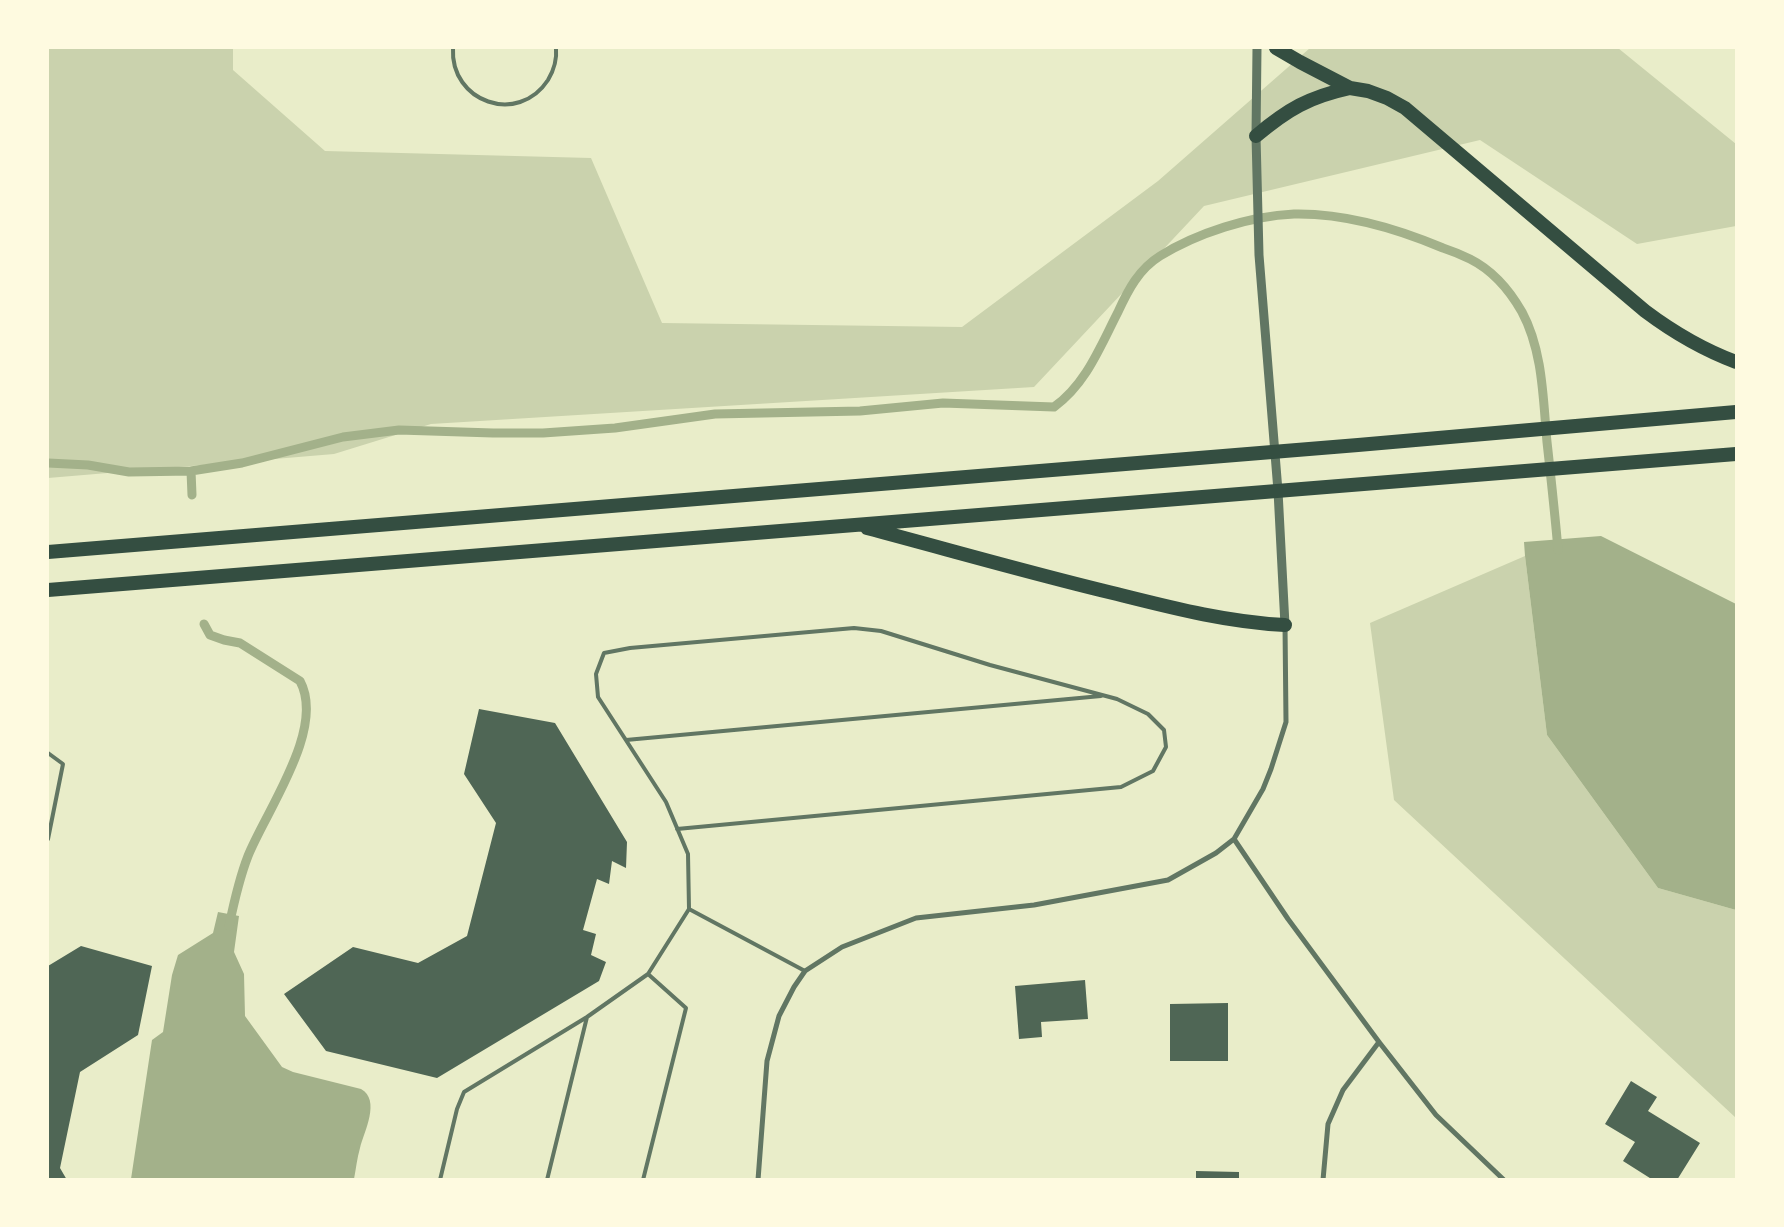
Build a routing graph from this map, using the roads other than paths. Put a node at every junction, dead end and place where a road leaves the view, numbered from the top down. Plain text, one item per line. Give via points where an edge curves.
1 (452, 48) edge
2 (556, 48) edge
3 (1257, 48) edge
4 (1276, 48) edge
5 (1350, 88) junction
6 (1256, 136) junction
7 (1736, 362) edge
8 (1736, 412) edge
9 (1275, 452) junction
10 (1736, 454) edge
11 (1278, 491) junction
12 (858, 525) junction
13 (48, 552) edge
14 (48, 590) edge
15 (1285, 625) junction
16 (1104, 696) junction
17 (626, 740) junction
18 (48, 753) edge
19 (676, 829) junction
20 (1234, 839) junction
21 (48, 840) edge
22 (689, 908) junction
23 (805, 971) junction
24 (648, 974) junction
25 (587, 1017) junction
26 (1379, 1042) junction
27 (440, 1180) edge
28 (547, 1180) edge
29 (643, 1180) edge
30 (758, 1180) edge
31 (1323, 1180) edge
32 (1504, 1180) edge

1 - 2 lane via 457,75 467,89 481,99 497,104 514,103 530,97 544,86 553,72
3 - 6 street
4 - 5 highway
5 - 6 highway via 1329,92 1296,106
5 - 7 highway via 1368,91 1405,108 1645,311 1666,327
6 - 9 street via 1259,255
8 - 9 highway
9 - 11 street
9 - 13 highway
10 - 11 highway
11 - 12 highway
11 - 15 street
12 - 14 highway
12 - 15 highway via 1062,581 1196,613 1244,622
15 - 20 street via 1286,722 1272,770
16 - 17 lane
16 - 17 lane via 881,631 854,628 630,648 604,652 596,674 598,697
16 - 19 lane via 1148,714 1164,730 1166,747 1154,772 1120,787
17 - 19 lane via 666,802
18 - 21 lane via 63,764
19 - 22 lane via 688,854
20 - 23 street via 1168,880 1034,905 916,918 842,948
20 - 26 street via 1288,919
22 - 23 lane
22 - 24 lane
23 - 30 street via 779,1016 767,1061
24 - 25 lane
24 - 29 lane via 686,1008
25 - 27 lane via 464,1092 456,1109
25 - 28 lane
26 - 31 street via 1343,1090 1328,1124
26 - 32 street via 1436,1115

